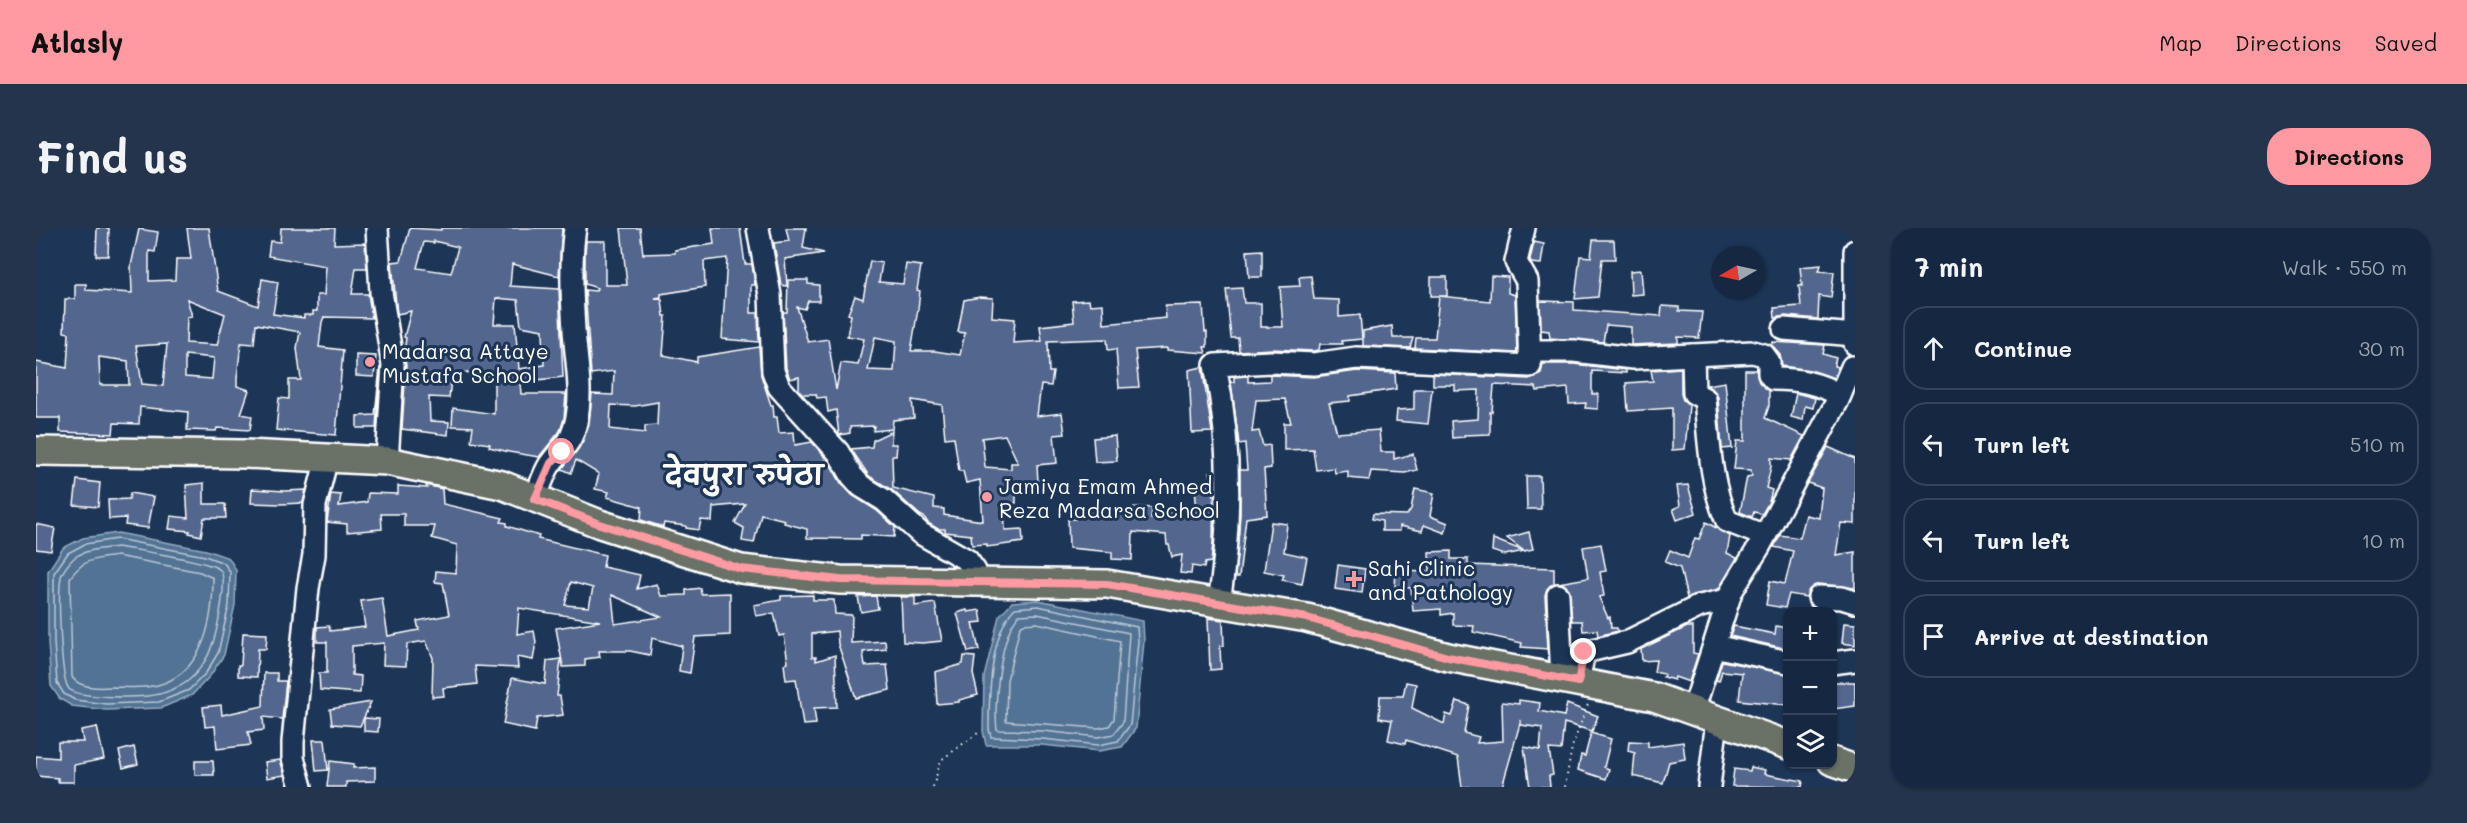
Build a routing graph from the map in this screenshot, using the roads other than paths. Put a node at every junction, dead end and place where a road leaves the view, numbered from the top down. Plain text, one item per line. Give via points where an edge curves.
1 (377, 228) edge
2 (575, 228) edge
3 (758, 228) edge
4 (1524, 228) edge
5 (1855, 251) edge
6 (1784, 329) dead end
7 (1855, 335) edge
8 (1855, 344) edge
9 (1529, 351) junction
10 (1693, 355) junction
11 (1855, 367) edge
12 (1840, 395) junction
13 (36, 451) edge
14 (327, 458) junction
15 (387, 461) junction
16 (535, 499) junction
17 (1765, 536) junction
18 (977, 582) junction
19 (1558, 595) dead end
20 (1819, 597) dead end
21 (1727, 600) junction
22 (1855, 602) edge
23 (1220, 603) junction
24 (1714, 646) junction
25 (1855, 660) edge
26 (1783, 661) edge
27 (1837, 662) edge
28 (1580, 683) junction
29 (1705, 716) junction
30 (1783, 743) edge
31 (1837, 762) edge
32 (1855, 769) edge
33 (301, 787) edge
34 (1709, 787) edge

1 - 15 street via 381,292 393,365
2 - 16 street via 579,402 572,438 551,463
3 - 18 street via 770,295 773,371 779,387 838,452 861,486 884,500 920,533 967,560
4 - 9 street via 1516,262 1527,282
5 - 7 street
6 - 7 street
7 - 8 street
9 - 10 street via 1574,351 1633,358
9 - 23 street via 1530,366 1356,357 1314,364 1215,364 1224,409 1227,457 1227,532
10 - 12 street via 1753,352 1764,355 1773,380 1800,380
10 - 17 street via 1694,393 1705,399 1710,454 1722,510 1727,521
11 - 12 street
12 - 17 street
13 - 14 main road
14 - 15 main road
14 - 33 street via 315,505 314,555 292,742
15 - 16 main road via 502,485
16 - 18 main road via 741,569 840,580
17 - 21 street
18 - 23 main road via 1107,584
19 - 28 street
20 - 22 street
21 - 24 street
21 - 28 street via 1700,606 1627,642 1584,652
23 - 28 main road via 1307,618 1448,657
24 - 26 street
24 - 29 street
25 - 27 street
28 - 29 main road via 1654,697
29 - 30 main road
29 - 34 street
31 - 32 main road

